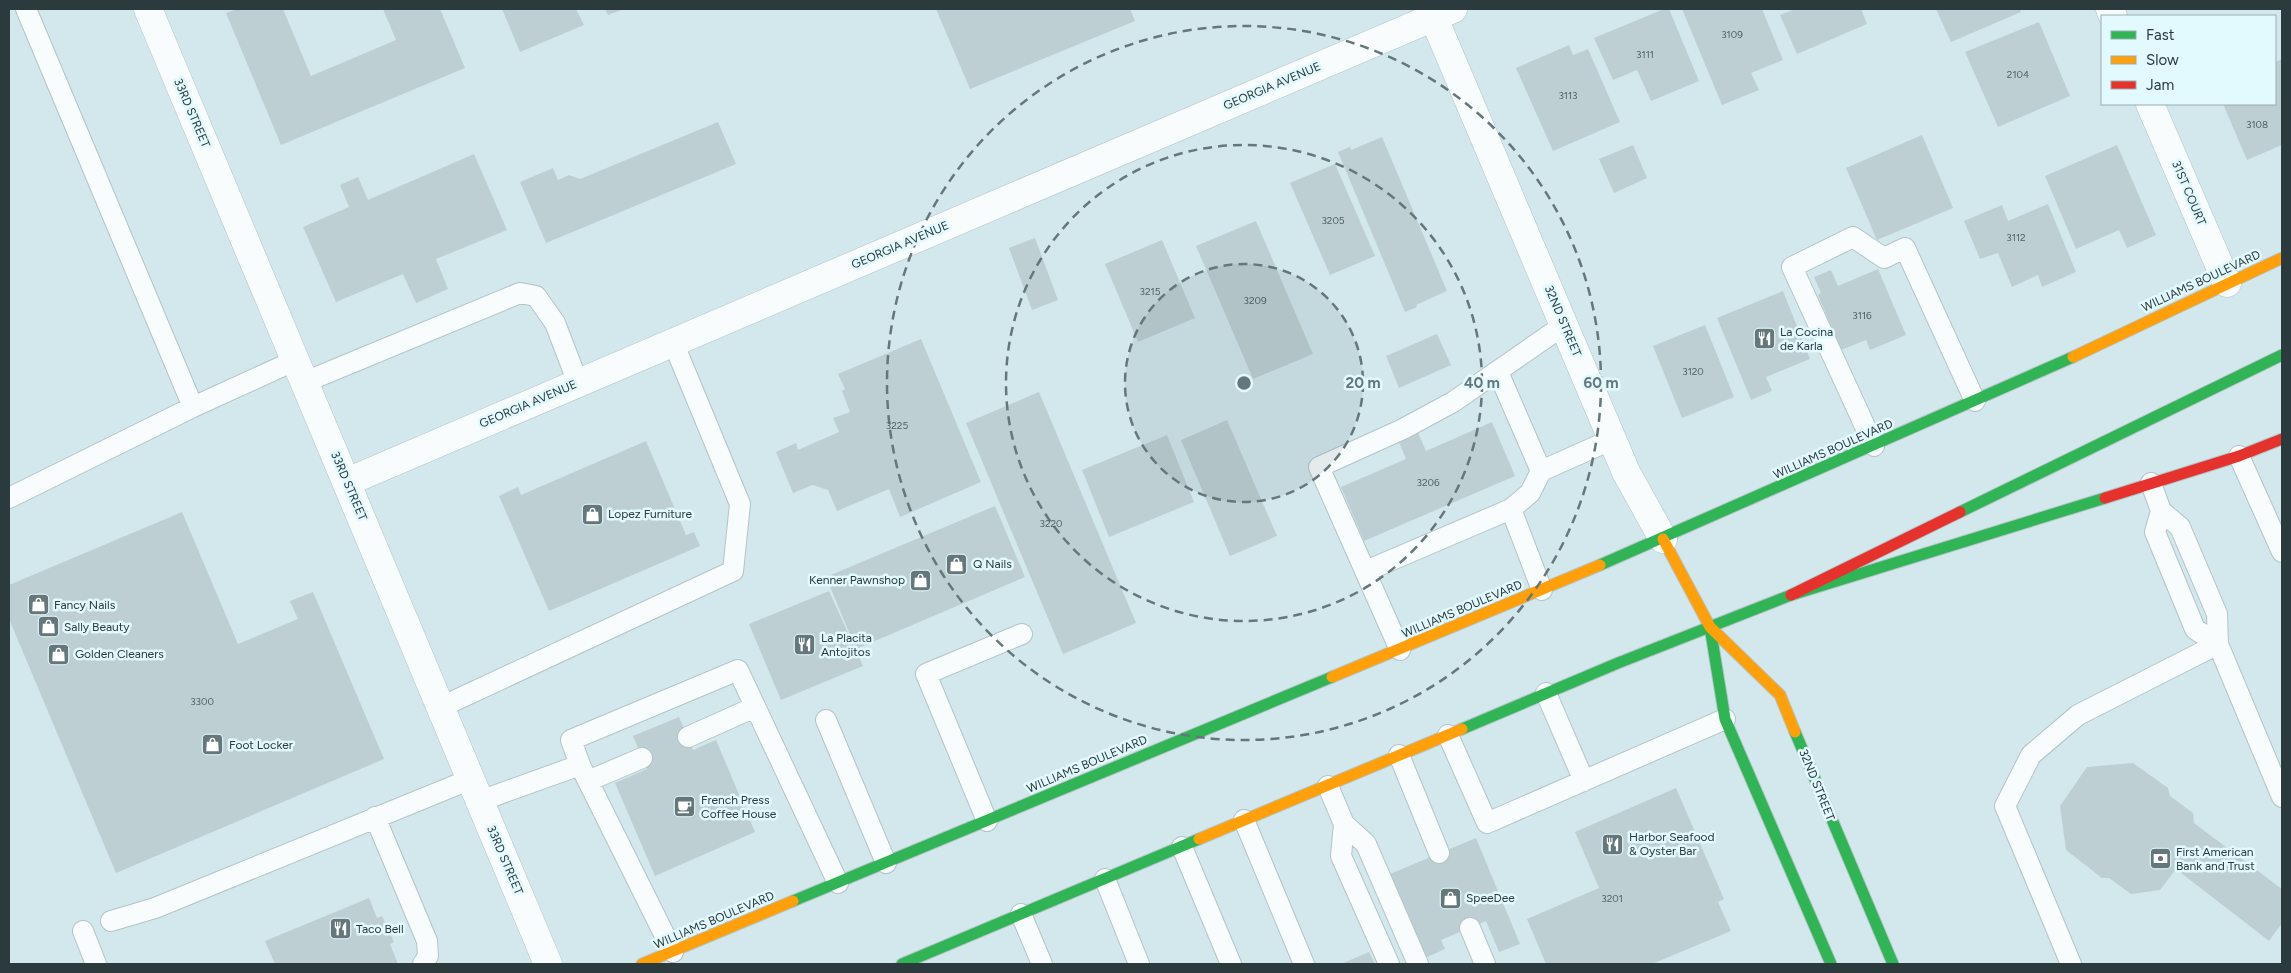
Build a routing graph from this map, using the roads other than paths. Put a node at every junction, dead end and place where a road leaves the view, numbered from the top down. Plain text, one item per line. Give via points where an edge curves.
1 (26, 9) edge
2 (148, 9) edge
3 (1439, 11) edge
4 (2150, 105) edge
5 (2282, 258) edge
6 (2227, 283) junction
7 (1564, 325) junction
8 (673, 342) junction
9 (2282, 355) edge
10 (301, 371) junction
11 (1498, 372) junction
12 (578, 382) junction
13 (1975, 402) junction
14 (193, 406) junction
15 (1612, 439) junction
16 (2282, 439) edge
17 (1874, 446) junction
18 (2239, 456) junction
19 (1541, 471) junction
20 (347, 482) junction
21 (2152, 483) junction
22 (9, 498) edge
23 (1511, 509) junction
24 (1663, 539) junction
25 (2282, 552) edge
26 (1366, 571) junction
27 (1542, 590) junction
28 (1791, 594) junction
29 (1710, 627) junction
30 (1022, 634) dead end
31 (2218, 644) junction
32 (1400, 650) junction
33 (1546, 693) junction
34 (441, 707) junction
35 (755, 707) junction
36 (1725, 719) junction
37 (826, 720) dead end
38 (1448, 735) junction
39 (688, 737) dead end
40 (1399, 755) junction
41 (642, 758) dead end
42 (584, 773) junction
43 (1584, 780) junction
44 (1328, 786) junction
45 (475, 790) junction
46 (2282, 797) edge
47 (375, 818) junction
48 (1244, 820) junction
49 (987, 821) junction
50 (1344, 824) junction
51 (1182, 847) junction
52 (1439, 853) dead end
53 (886, 863) junction
54 (1105, 879) junction
55 (838, 883) junction
56 (1021, 914) junction
57 (111, 921) dead end
58 (1470, 928) dead end
59 (82, 931) dead end
60 (673, 952) junction
61 (96, 964) edge
62 (422, 964) edge
63 (548, 964) edge
64 (642, 964) edge
65 (902, 964) edge
66 (1042, 964) edge
67 (1139, 964) edge
68 (1231, 964) edge
69 (1304, 964) edge
70 (1389, 964) edge
71 (1418, 964) edge
72 (1484, 964) edge
73 (1831, 964) edge
74 (1893, 964) edge
75 (2071, 964) edge

1 - 14 lane
2 - 10 street, 33RD STREET
3 - 7 street, 32ND STREET
3 - 8 street, GEORGIA AVENUE
4 - 6 street, 31ST COURT
5 - 6 main road, WILLIAMS BOULEVARD
6 - 13 main road, WILLIAMS BOULEVARD
7 - 11 lane
7 - 15 street, 32ND STREET
8 - 12 street, GEORGIA AVENUE
8 - 34 lane via 740,504 733,571
9 - 28 main road
10 - 12 lane via 520,293 536,296 554,323
10 - 14 lane
10 - 20 street, 33RD STREET
11 - 19 lane
11 - 26 lane via 1453,402 1403,429 1319,467
12 - 20 street, GEORGIA AVENUE
13 - 17 main road, WILLIAMS BOULEVARD
13 - 17 lane via 1905,248 1884,258 1853,236 1792,267
14 - 22 lane
15 - 19 lane
15 - 24 street, 32ND STREET via 1626,472
16 - 18 main road
17 - 24 main road, WILLIAMS BOULEVARD
18 - 21 main road
18 - 25 lane
19 - 23 lane via 1530,493
20 - 34 street, 33RD STREET
21 - 28 main road
21 - 31 lane via 2161,511 2180,527 2216,614
23 - 26 lane
23 - 27 lane
24 - 27 main road, WILLIAMS BOULEVARD
24 - 29 main road, 32ND STREET
26 - 32 lane
27 - 32 main road, WILLIAMS BOULEVARD
28 - 29 main road
29 - 33 main road
29 - 36 main road, 32ND STREET
29 - 74 main road, 32ND STREET via 1780,696
30 - 49 lane via 926,674
31 - 46 lane
31 - 75 lane via 2078,715 2031,756 2004,806
32 - 49 main road, WILLIAMS BOULEVARD
33 - 38 main road
33 - 43 lane
34 - 45 street, 33RD STREET
35 - 39 lane
35 - 42 lane via 738,670 571,740
35 - 55 lane
36 - 43 lane
36 - 73 main road, 32ND STREET
37 - 53 lane
38 - 40 main road
38 - 43 lane via 1488,823
40 - 44 main road
40 - 52 lane
41 - 42 lane
42 - 45 lane
42 - 60 lane
44 - 48 main road
44 - 50 lane
45 - 47 lane
45 - 63 street, 33RD STREET
47 - 57 lane via 155,908
47 - 62 lane via 427,941 428,956
48 - 51 main road
48 - 69 lane
49 - 53 main road, WILLIAMS BOULEVARD
50 - 70 lane via 1340,856
50 - 71 lane via 1366,844
51 - 54 main road
51 - 68 lane
53 - 55 main road, WILLIAMS BOULEVARD
54 - 56 main road
54 - 67 lane
55 - 60 main road, WILLIAMS BOULEVARD
56 - 65 main road
56 - 66 lane
58 - 72 lane
59 - 61 lane
60 - 64 main road, WILLIAMS BOULEVARD

